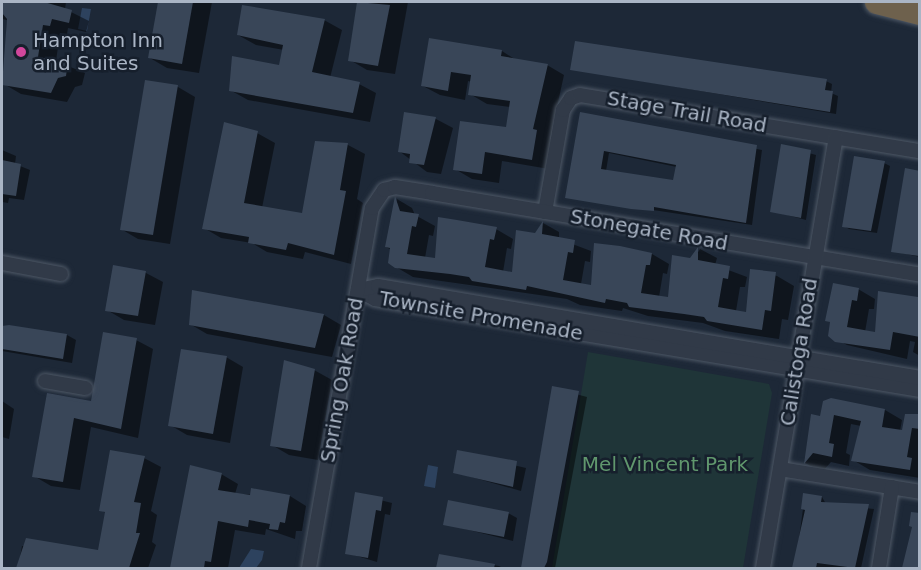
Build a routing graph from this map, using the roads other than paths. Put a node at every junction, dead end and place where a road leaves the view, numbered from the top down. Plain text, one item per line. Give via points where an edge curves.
1 (877, 2) edge
2 (920, 14) edge
3 (836, 136) junction
4 (920, 151) edge
5 (380, 194) joint
6 (545, 212) junction
7 (814, 258) junction
8 (2, 263) edge
9 (61, 274) dead end
10 (920, 275) edge
11 (358, 290) junction
12 (797, 363) junction
13 (920, 378) edge
14 (45, 381) dead end
15 (85, 388) dead end
16 (920, 390) edge
17 (780, 469) junction
18 (892, 488) junction
19 (920, 492) edge
20 (309, 568) edge
21 (764, 568) edge
22 (879, 568) edge

1 - 2 highway
3 - 4 street, Stage Trail Road
3 - 6 street, Stage Trail Road via 580,95 571,98 563,110
3 - 7 street, Calistoga Road
5 - 6 street, Stonegate Road via 400,188
5 - 11 street, Spring Oak Road via 372,208
6 - 7 street, Stonegate Road
7 - 10 street, Stonegate Road
7 - 12 street, Calistoga Road
8 - 9 street
11 - 12 street, Townsite Promenade via 378,286
11 - 20 street, Spring Oak Road
12 - 13 street, Townsite Promenade
12 - 16 street, Townsite Promenade
12 - 17 street, Calistoga Road
14 - 15 street
17 - 18 street
17 - 21 street, Calistoga Road
18 - 19 street
18 - 22 street

